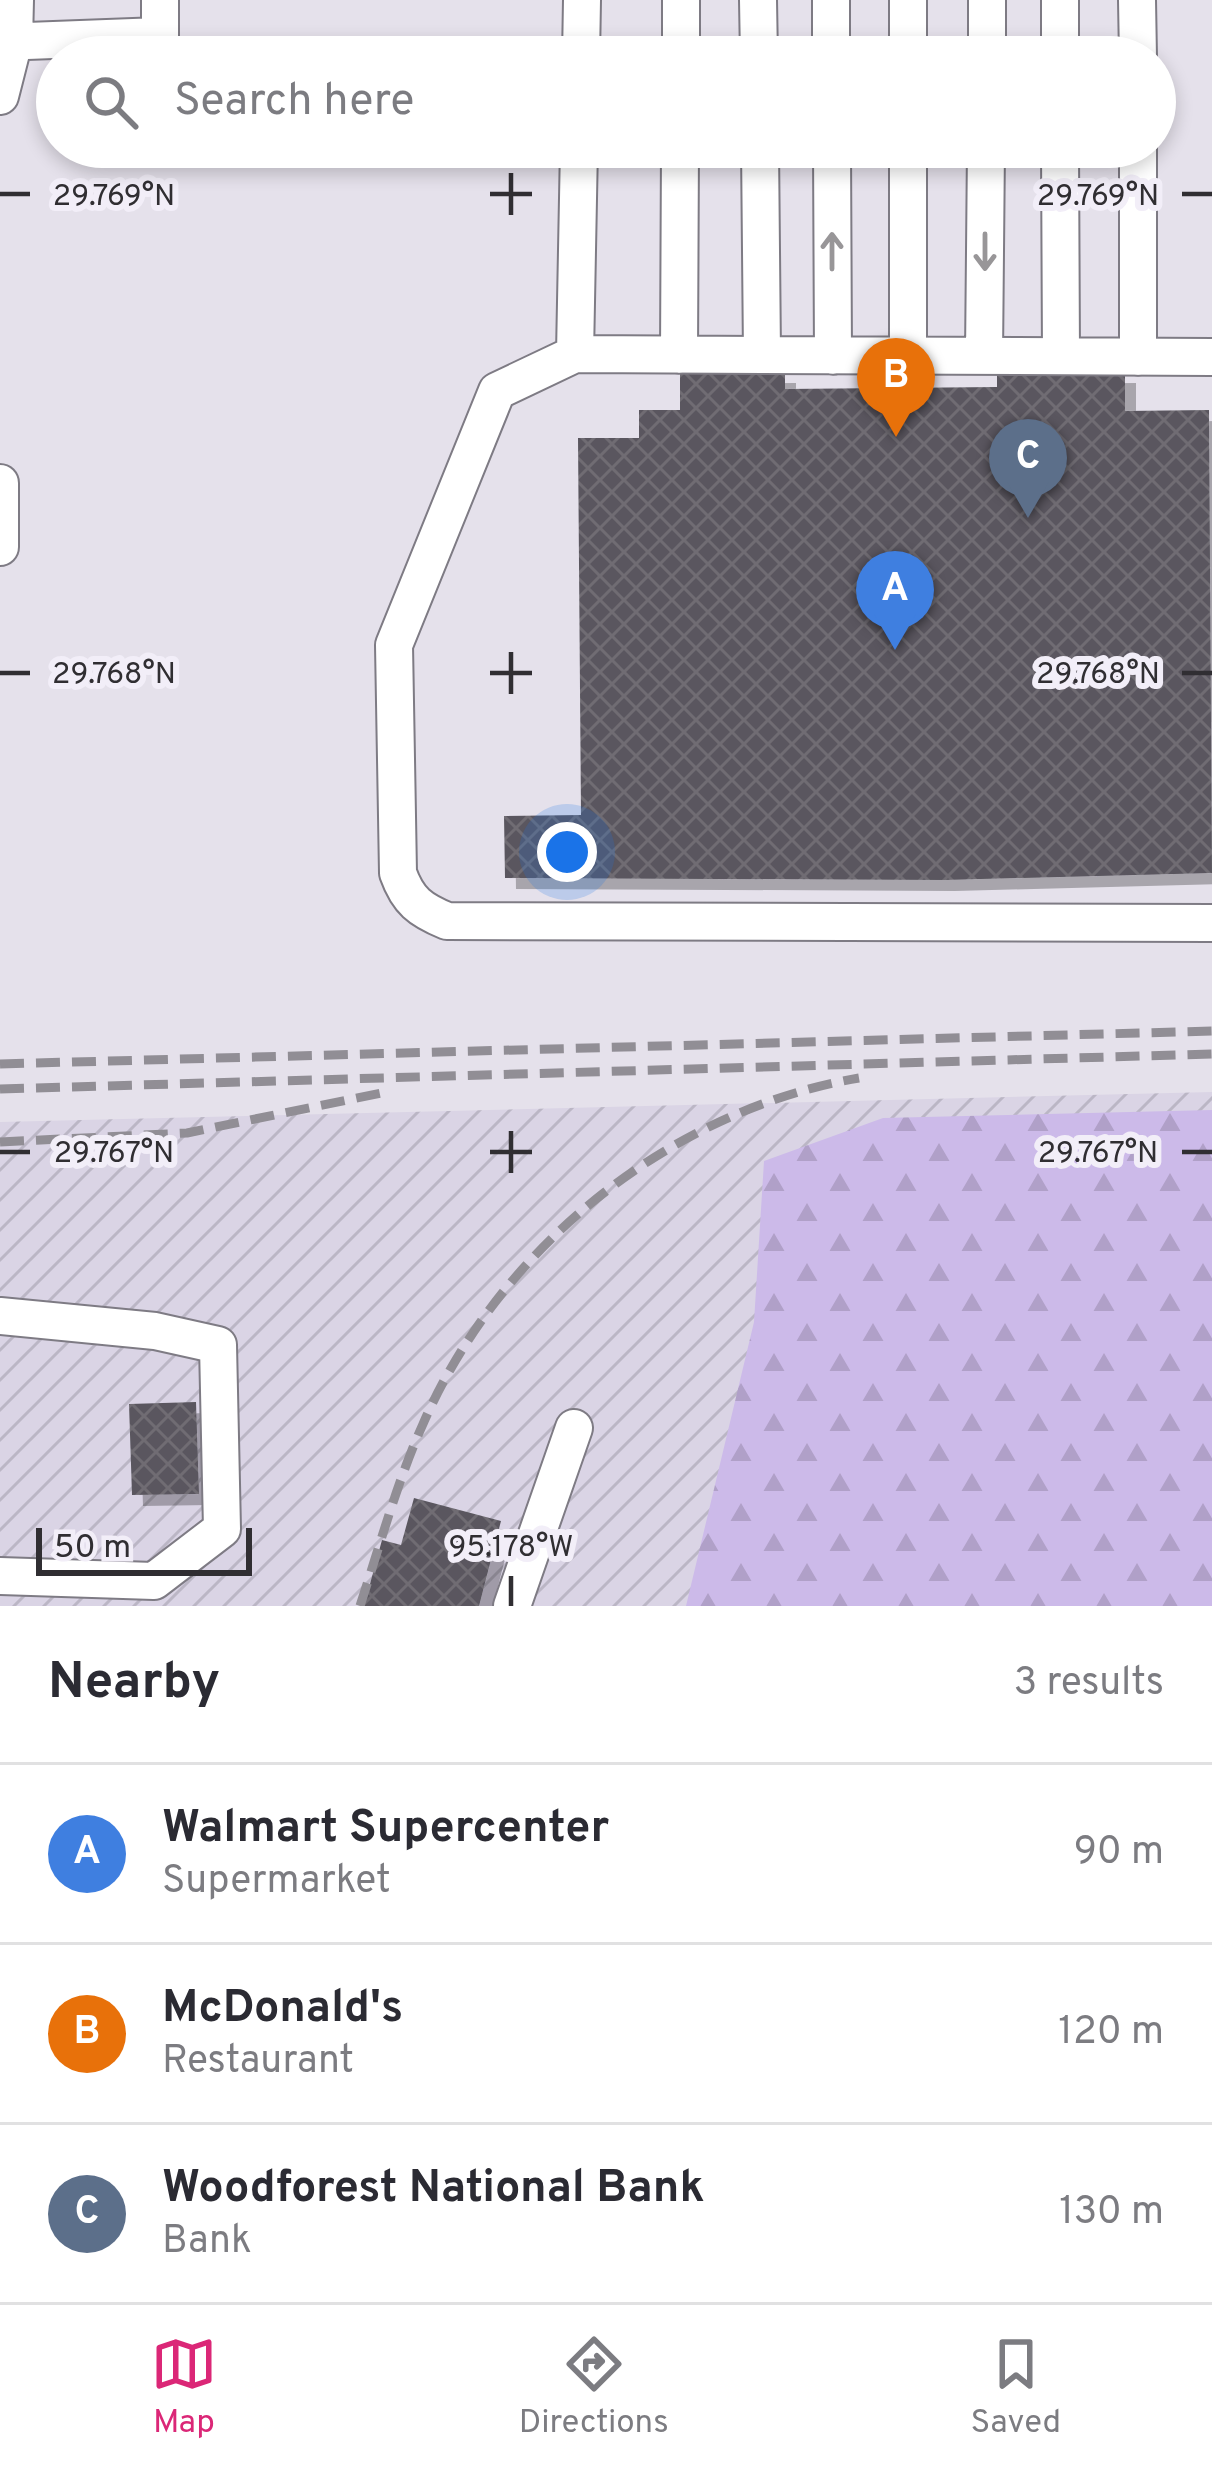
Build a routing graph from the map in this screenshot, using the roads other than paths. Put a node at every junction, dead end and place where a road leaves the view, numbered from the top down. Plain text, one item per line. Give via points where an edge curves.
1 (15, 0) edge
2 (160, 0) edge
3 (582, 0) edge
4 (681, 0) edge
5 (758, 0) edge
6 (831, 0) edge
7 (908, 0) edge
8 (987, 0) edge
9 (1060, 0) edge
10 (1137, 0) edge
11 (160, 36) edge
12 (581, 36) edge
13 (681, 36) edge
14 (759, 36) edge
15 (831, 36) edge
16 (908, 36) edge
17 (987, 36) edge
18 (1060, 36) edge
19 (1138, 36) edge
20 (7, 42) edge
21 (0, 96) edge
22 (579, 168) edge
23 (680, 168) edge
24 (760, 168) edge
25 (832, 168) edge
26 (908, 168) edge
27 (986, 168) edge
28 (1060, 168) edge
29 (1138, 168) edge
30 (575, 354) junction
31 (679, 356) junction
32 (762, 356) junction
33 (832, 356) junction
34 (908, 356) junction
35 (984, 356) junction
36 (1061, 356) junction
37 (1138, 357) junction
38 (1212, 357) edge
39 (0, 484) edge
40 (0, 547) edge
41 (1212, 923) edge
42 (0, 1316) edge
43 (574, 1428) dead end
44 (0, 1576) edge
45 (151, 1593) edge
46 (512, 1606) edge

1 - 20 lane
2 - 11 lane
3 - 12 lane
4 - 13 lane
5 - 14 lane
6 - 15 lane
7 - 16 lane
8 - 17 lane
9 - 18 lane
10 - 19 lane
20 - 21 lane
22 - 30 lane
23 - 31 lane
24 - 32 lane
33 -> 25 lane
26 - 34 lane
27 -> 35 lane
28 - 36 lane
29 - 37 lane
30 - 31 lane
30 - 41 lane via 497,391 394,645 398,873 406,897 447,921
31 - 32 lane
32 - 33 lane
33 - 34 lane
34 - 35 lane
35 - 36 lane
36 - 37 lane
37 - 38 lane
39 - 40 lane
42 - 45 lane via 218,1345 222,1528
43 - 46 lane
44 - 45 lane

